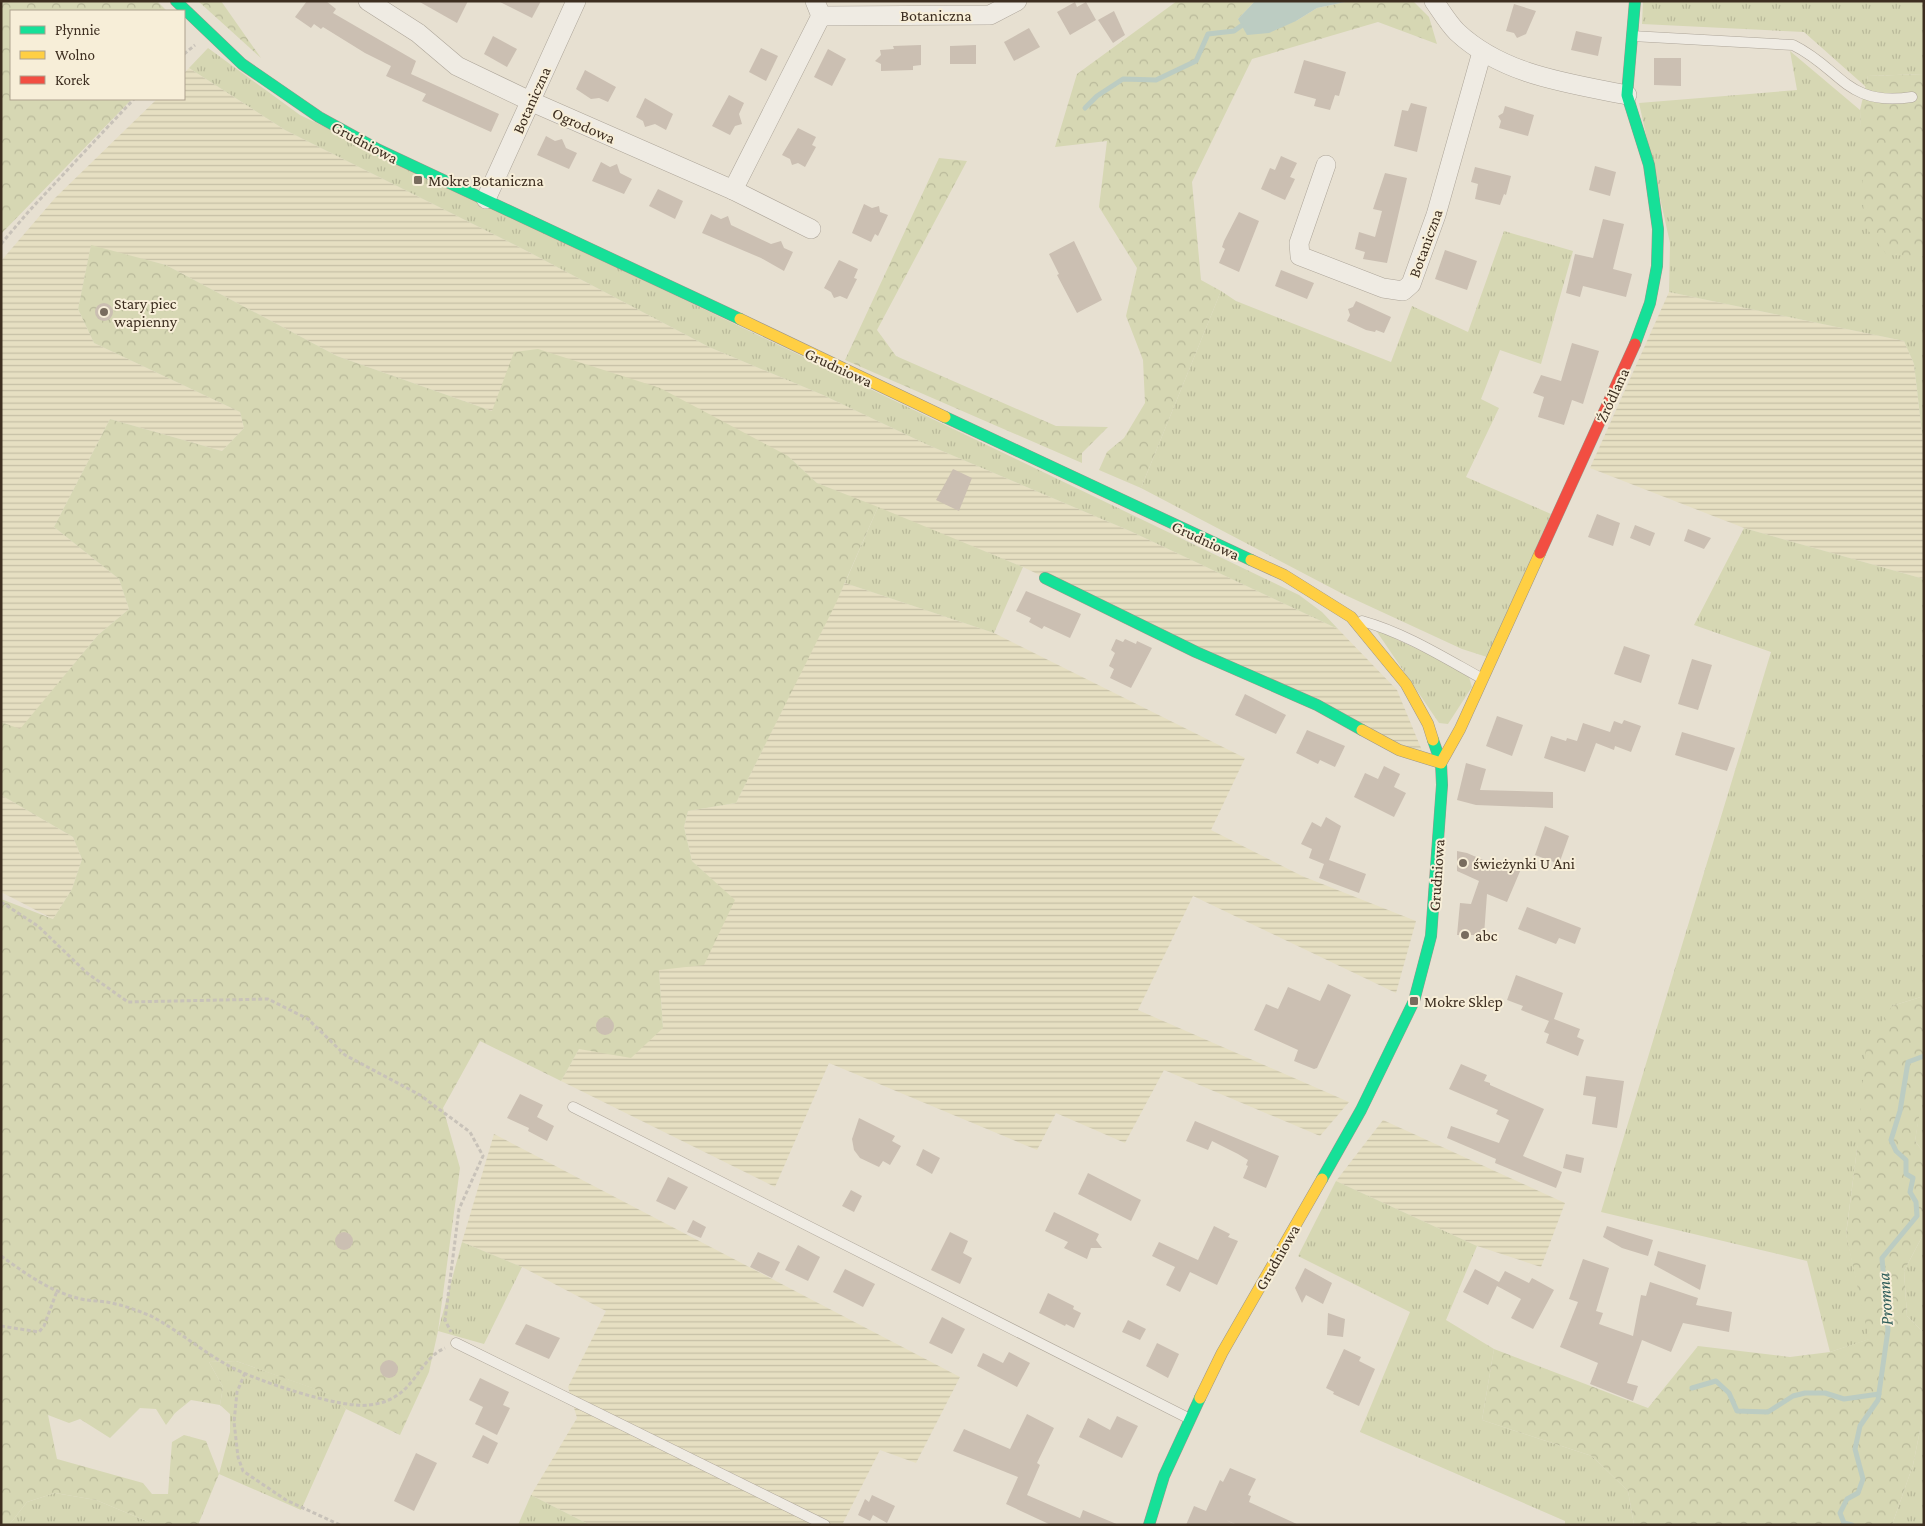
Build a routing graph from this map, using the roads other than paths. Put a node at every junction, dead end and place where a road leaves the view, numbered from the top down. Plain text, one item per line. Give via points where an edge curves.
1 (176, 1) edge
2 (368, 1) edge
3 (576, 1) edge
4 (1017, 1) edge
5 (1434, 1) edge
6 (1635, 1) edge
7 (818, 8) edge
8 (1631, 36) junction
9 (1482, 52) junction
10 (1626, 94) junction
11 (1912, 97) dead end
12 (530, 101) junction
13 (1326, 165) dead end
14 (732, 190) junction
15 (486, 199) junction
16 (812, 229) dead end
17 (1045, 578) dead end
18 (1352, 617) junction
19 (1482, 679) junction
20 (1441, 763) junction
21 (573, 1107) dead end
22 (456, 1343) road end
23 (1190, 1418) junction
24 (824, 1525) edge
25 (1149, 1525) edge

1 - 15 street, Grudniowa via 242,64 319,117 379,150
2 - 12 street, Ogrodowa via 418,33 457,66
3 - 12 street, Botaniczna
4 - 7 street, Botaniczna via 990,15
5 - 9 street via 1456,31
6 - 8 street, Źródlana
7 - 14 street, Botaniczna
8 - 10 street, Źródlana
8 - 11 lane via 1793,44 1809,52 1848,87 1862,94 1874,98
9 - 10 street via 1509,67
9 - 13 street, Botaniczna via 1436,215 1411,284 1403,292 1383,288 1300,256 1299,244
10 - 19 street, Źródlana via 1649,165 1658,229 1657,266 1650,303 1624,370
12 - 14 street, Ogrodowa
12 - 15 street, Botaniczna
14 - 16 street, Ogrodowa
15 - 18 street, Grudniowa via 1080,482 1284,575
17 - 20 street via 1196,652 1317,705 1399,750
18 - 19 lane via 1407,638
18 - 20 street, Grudniowa via 1406,684 1428,724
19 - 20 street, Źródlana
20 - 23 street, Grudniowa via 1432,936 1414,1001 1360,1110 1222,1353
21 - 23 lane
22 - 24 lane
23 - 25 street, Grudniowa via 1164,1476

